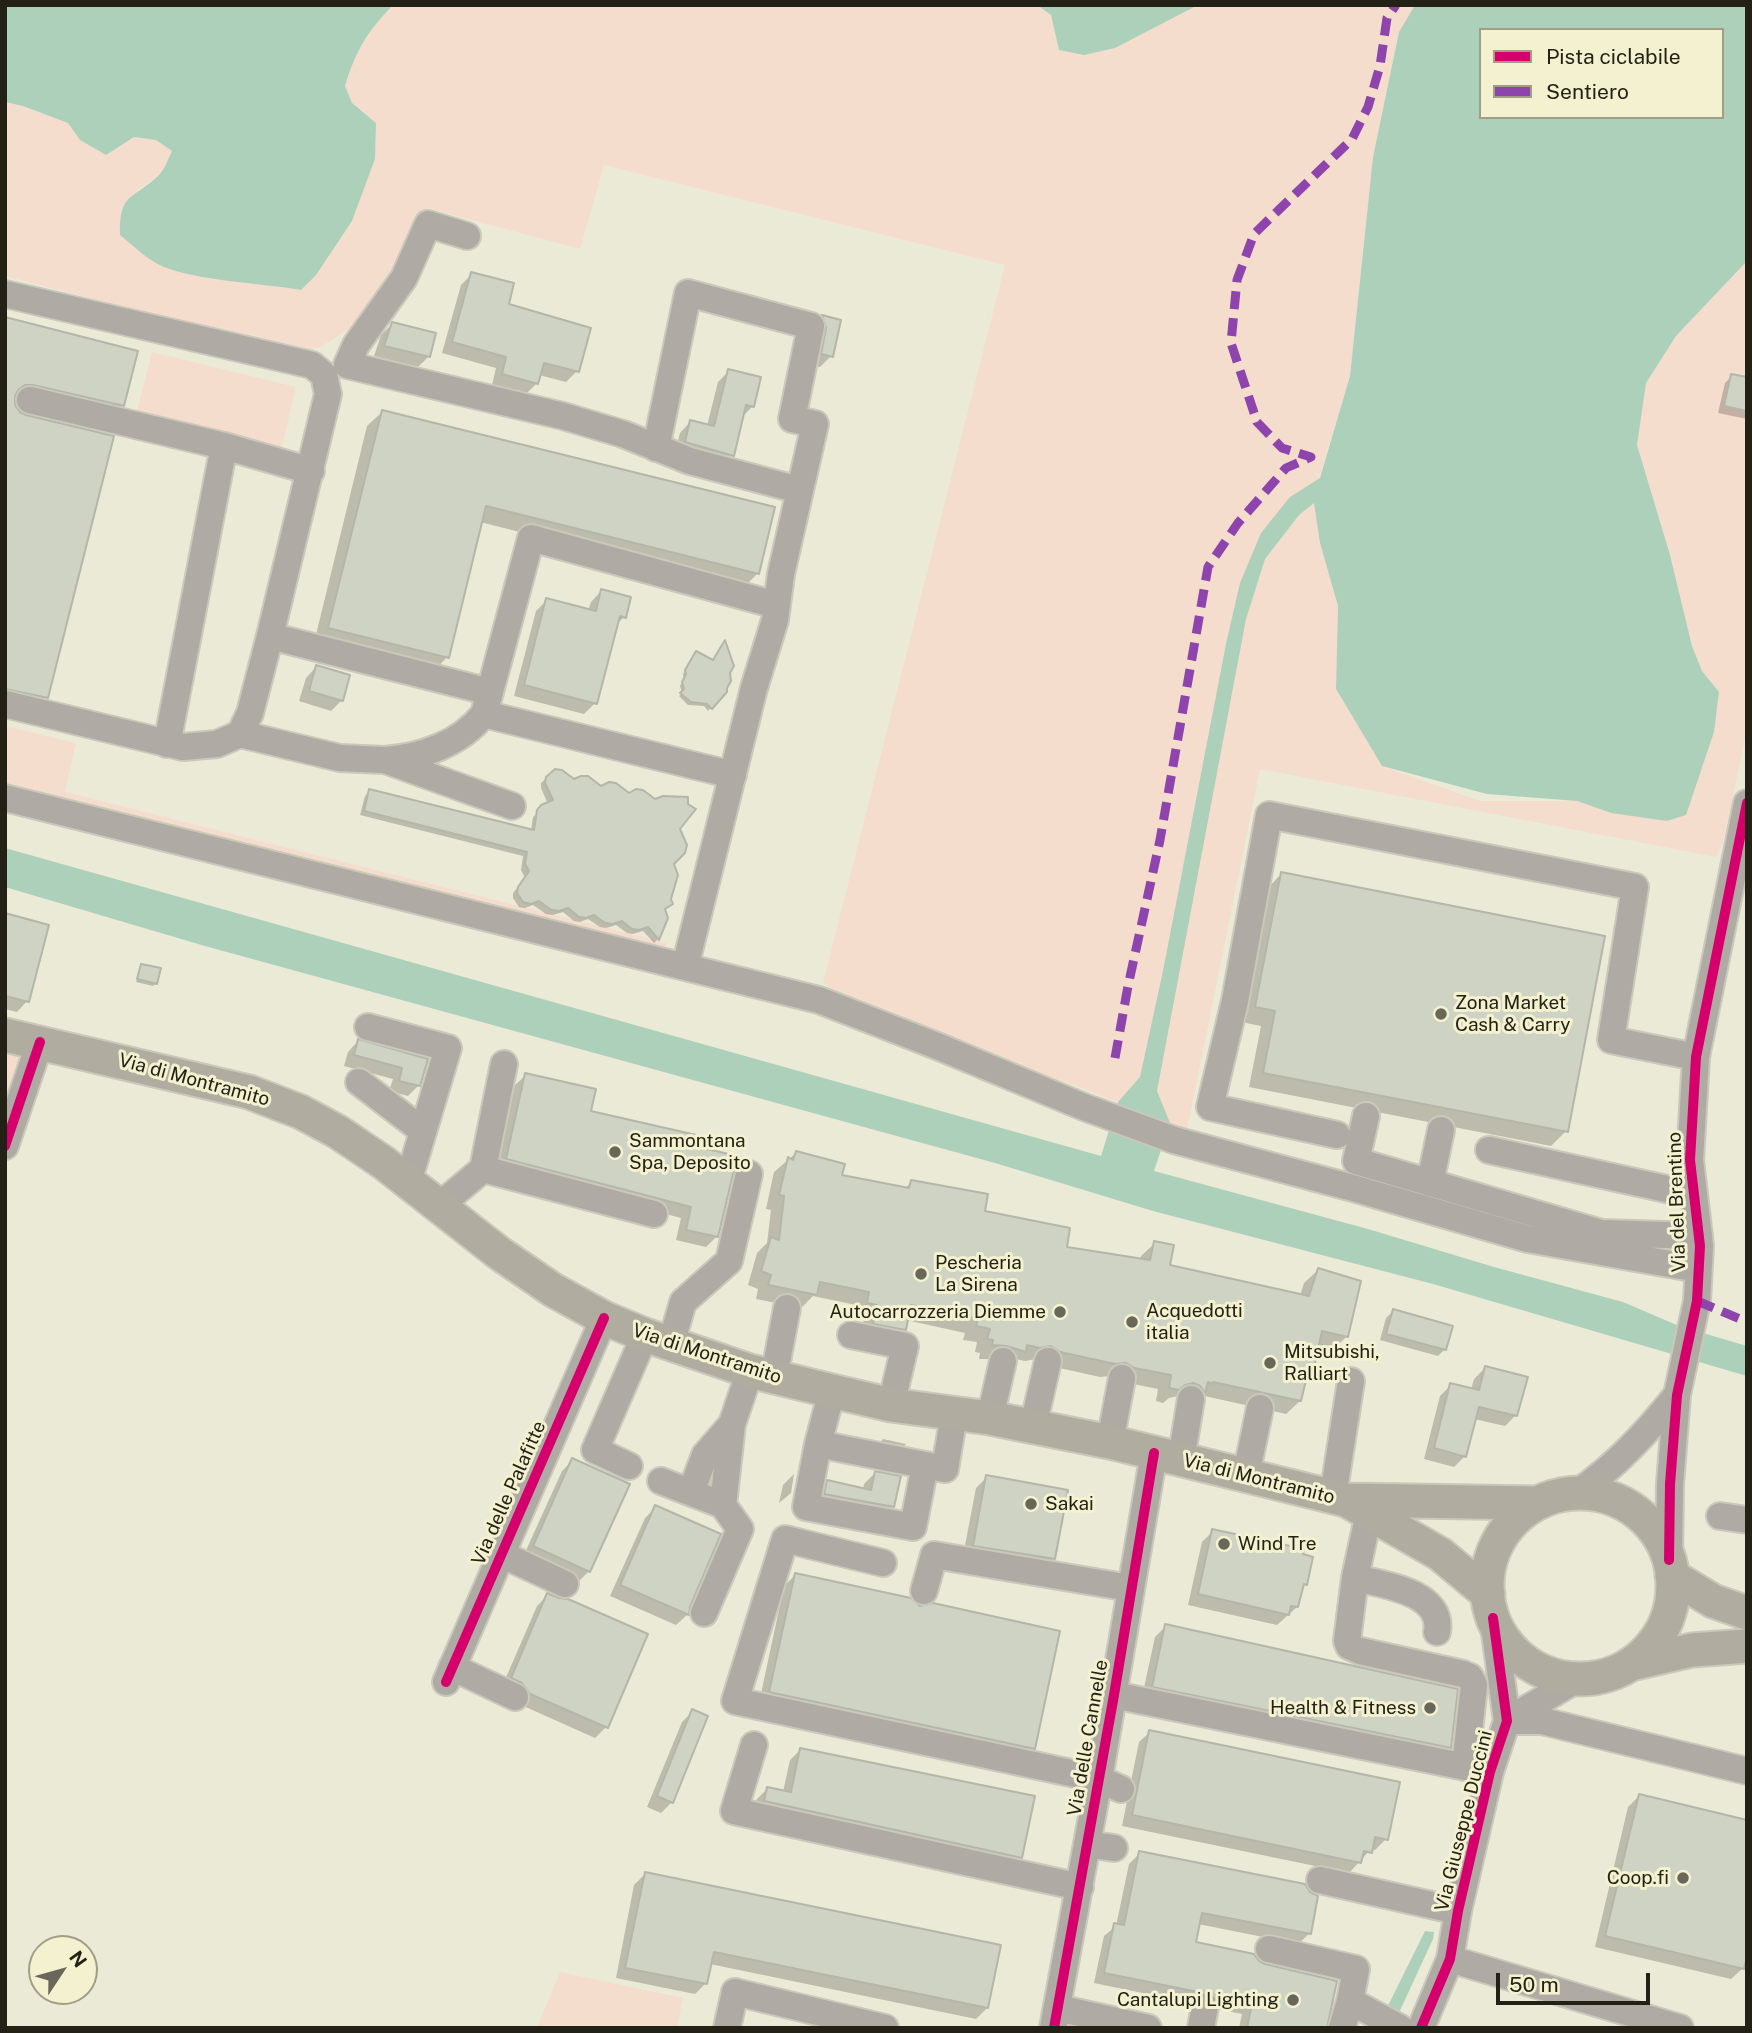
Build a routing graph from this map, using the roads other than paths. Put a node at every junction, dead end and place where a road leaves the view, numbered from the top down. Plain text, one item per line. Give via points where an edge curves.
1 (467, 236) dead end
2 (5, 295) edge
3 (336, 372) junction
4 (30, 400) dead end
5 (224, 446) junction
6 (656, 448) junction
7 (311, 471) junction
8 (799, 490) junction
9 (776, 605) junction
10 (270, 636) junction
11 (487, 703) junction
12 (5, 704) edge
13 (240, 734) junction
14 (167, 744) junction
15 (384, 760) junction
16 (733, 775) junction
17 (5, 799) edge
18 (1747, 803) edge
19 (512, 806) dead end
20 (685, 967) junction
21 (368, 1027) dead end
22 (5, 1035) edge
23 (40, 1042) junction
24 (1696, 1057) junction
25 (504, 1064) dead end
26 (359, 1082) dead end
27 (1366, 1116) dead end
28 (1441, 1129) dead end
29 (423, 1131) junction
30 (1337, 1135) dead end
31 (5, 1146) edge
32 (1489, 1150) dead end
33 (483, 1169) junction
34 (750, 1174) dead end
35 (408, 1182) junction
36 (1430, 1183) junction
37 (1694, 1195) junction
38 (439, 1206) junction
39 (654, 1214) dead end
40 (1699, 1236) junction
41 (1698, 1269) junction
42 (787, 1308) dead end
43 (604, 1318) junction
44 (851, 1335) dead end
45 (658, 1340) junction
46 (1003, 1361) dead end
47 (1048, 1361) dead end
48 (762, 1374) junction
49 (1122, 1378) dead end
50 (1351, 1381) dead end
51 (1679, 1387) junction
52 (832, 1391) junction
53 (1191, 1399) dead end
54 (891, 1405) junction
55 (1260, 1408) dead end
56 (954, 1414) junction
57 (990, 1418) junction
58 (732, 1424) junction
59 (1033, 1426) junction
60 (1110, 1442) junction
61 (818, 1444) junction
62 (1167, 1456) junction
63 (925, 1465) junction
64 (629, 1466) dead end
65 (1246, 1475) junction
66 (661, 1480) dead end
67 (691, 1492) junction
68 (1577, 1493) junction
69 (1349, 1503) junction
70 (1537, 1503) junction
71 (723, 1505) junction
72 (1720, 1516) dead end
73 (1747, 1520) edge
74 (501, 1554) junction
75 (883, 1563) dead end
76 (1671, 1568) junction
77 (1355, 1578) junction
78 (565, 1584) dead end
79 (1130, 1588) junction
80 (924, 1591) dead end
81 (1490, 1606) junction
82 (704, 1613) dead end
83 (1747, 1613) edge
84 (1437, 1632) dead end
85 (1747, 1646) edge
86 (1629, 1665) junction
87 (1579, 1678) junction
88 (1114, 1695) junction
89 (515, 1697) dead end
90 (1507, 1721) junction
91 (754, 1745) dead end
92 (1478, 1770) junction
93 (1747, 1771) edge
94 (1110, 1784) junction
95 (1087, 1844) junction
96 (1114, 1848) dead end
97 (1320, 1880) dead end
98 (1080, 1887) junction
99 (1454, 1935) junction
100 (1269, 1949) dead end
101 (1350, 2001) junction
102 (1055, 2021) edge
103 (727, 2028) edge
104 (885, 2028) edge
105 (1148, 2028) edge
106 (1342, 2028) edge
107 (1400, 2028) edge
108 (1421, 2028) edge
109 (1680, 2028) edge

1 - 3 street via 428,224 404,278
2 - 3 street
3 - 6 street via 562,416 623,433
3 - 7 street
4 - 5 street
5 - 7 street
5 - 14 street
6 - 8 street
6 - 8 street via 688,293 811,326 792,419 815,424
7 - 10 street
8 - 9 street
9 - 11 street via 531,538
9 - 16 street
10 - 11 street
10 - 13 street
11 - 15 street via 471,728 445,744
11 - 16 street
12 - 14 street
13 - 14 street via 206,747
13 - 15 street via 341,758
15 - 19 street
16 - 20 street
17 - 20 street
18 - 24 street, Via del Brentino
20 - 41 street via 818,1000 1174,1140 1528,1238
21 - 29 street via 448,1048
22 - 23 main road, Via di Montramito
23 - 31 street
23 - 35 main road, Via di Montramito via 249,1091 284,1104 338,1132
24 - 30 street via 1611,1040 1635,887 1269,815 1235,1001 1210,1107
24 - 37 street, Via del Brentino via 1690,1160
25 - 33 street
26 - 29 street
27 - 36 street via 1356,1161
28 - 36 street
29 - 35 street
32 - 37 street
33 - 38 street
33 - 39 street
34 - 45 street via 729,1261 684,1302
35 - 38 main road, Via di Montramito
36 - 40 street via 1601,1233
37 - 40 street, Via del Brentino
38 - 43 main road, Via di Montramito via 553,1290
40 - 41 street, Via del Brentino
41 - 51 street, Via del Brentino via 1697,1301
42 - 48 street
43 - 45 main road, Via di Montramito
43 - 74 street, Via delle Palafitte
44 - 54 street via 905,1346
45 - 48 main road, Via di Montramito
45 - 64 street via 595,1450
46 - 57 street
47 - 59 street
48 - 52 main road, Via di Montramito
48 - 58 street
49 - 60 street
50 - 69 street
51 - 68 street, Via del Brentino via 1632,1448
51 - 76 street, Via del Brentino via 1670,1484
52 - 54 main road, Via di Montramito
52 - 61 street
53 - 62 street, Via delle Cannelle
54 - 56 main road, Via di Montramito
55 - 65 street
56 - 57 main road, Via di Montramito
56 - 63 street via 945,1469
57 - 59 main road, Via di Montramito
58 - 67 street via 705,1455
58 - 71 street
59 - 60 main road, Via di Montramito
60 - 62 main road, Via di Montramito
61 - 63 street
61 - 63 street via 806,1507 913,1527
62 - 65 main road, Via di Montramito
62 - 79 street, Via delle Cannelle
65 - 69 main road, Via di Montramito
66 - 67 street
67 - 71 street
68 - 70 main road, Via di Montramito
68 - 76 main road, Via di Montramito via 1608,1497 1635,1511 1656,1533
69 - 70 main road, Via di Montramito
69 - 77 street
69 - 81 main road, Via di Montramito via 1455,1564
70 - 81 main road, Via di Montramito via 1512,1522 1495,1548 1490,1563
71 - 82 street via 740,1529
72 - 73 street
74 - 78 street
74 - 89 street, Via delle Palafitte via 449,1674
75 - 94 street via 785,1539 735,1701
76 - 83 main road via 1713,1601
76 - 86 main road, Via di Montramito via 1669,1611 1663,1627
77 - 84 street via 1395,1586 1423,1600 1439,1623
77 - 92 street via 1349,1646 1463,1674 1472,1681
79 - 80 street via 933,1555
79 - 88 street, Via delle Cannelle
81 - 87 main road, Via di Montramito via 1505,1640 1522,1658 1554,1675
81 - 90 street, Via Giuseppe Duccini
85 - 86 main road, Via di Montramito via 1692,1650
86 - 87 main road, Via di Montramito
87 - 90 street, Via Giuseppe Duccini
88 - 92 street
88 - 94 street, Via delle Cannelle
90 - 92 street, Via Giuseppe Duccini
90 - 93 street via 1542,1721
91 - 98 street via 734,1811
92 - 99 street, Via Giuseppe Duccini
94 - 95 street, Via delle Cannelle
95 - 96 street
95 - 98 street, Via delle Cannelle
97 - 99 street
98 - 102 street, Via delle Cannelle
99 - 108 street, Via Giuseppe Duccini
99 - 109 street
100 - 101 street via 1356,1969
101 - 106 street
101 - 107 street
102 - 105 street
103 - 104 street via 735,1992

